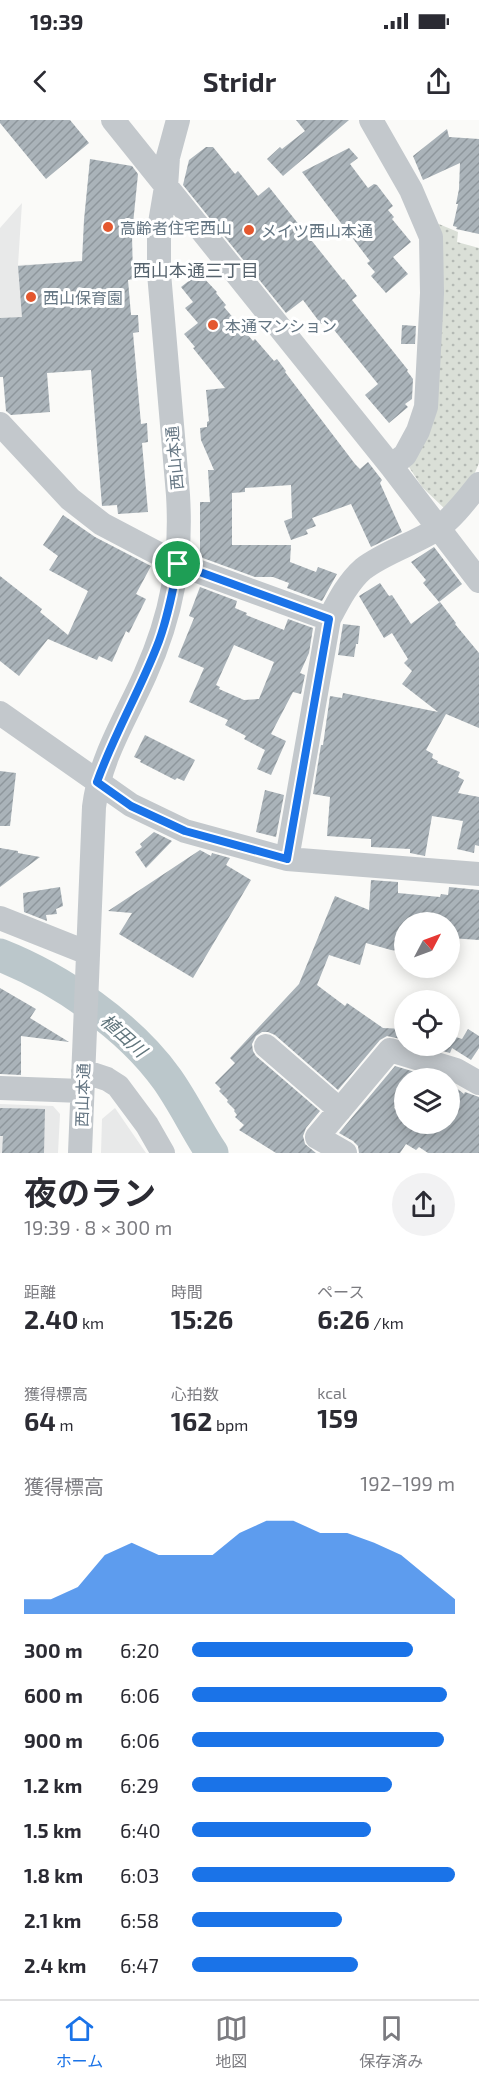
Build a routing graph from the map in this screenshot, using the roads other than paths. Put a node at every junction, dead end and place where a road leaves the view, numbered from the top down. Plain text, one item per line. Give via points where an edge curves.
1 (113, 120) edge
2 (178, 120) edge
3 (371, 120) edge
4 (166, 187) junction
5 (0, 424) edge
6 (391, 466) junction
7 (479, 484) edge
8 (438, 528) junction
9 (178, 564) junction
10 (479, 581) edge
11 (329, 619) junction
12 (0, 713) edge
13 (97, 782) junction
14 (287, 859) junction
15 (479, 874) edge
16 (0, 918) edge
17 (88, 956) junction
18 (266, 1046) dead end
19 (82, 1081) junction
20 (479, 1083) edge
21 (0, 1088) edge
22 (340, 1110) junction
23 (80, 1153) edge
24 (164, 1153) edge
25 (345, 1153) edge

1 - 4 street
2 - 4 street, 西山本通 via 168,157
3 - 6 street via 411,190 431,237 426,407 405,454
4 - 6 street
4 - 9 street, 西山本通 via 159,229 159,273 178,495
5 - 9 street via 70,499 94,517
6 - 8 street
7 - 8 street
8 - 10 street
8 - 11 street via 364,569 352,580
9 - 11 street
9 - 13 street, 西山本通 via 159,640
11 - 14 street
12 - 13 street
13 - 14 street via 131,806 185,831
13 - 17 street, 西山本通
14 - 15 street
16 - 17 street
17 - 19 street, 西山本通
18 - 22 street
19 - 21 street
19 - 23 street, 西山本通
19 - 24 street via 107,1079 118,1086
20 - 22 street via 456,1070 390,1050
22 - 25 street via 317,1137

